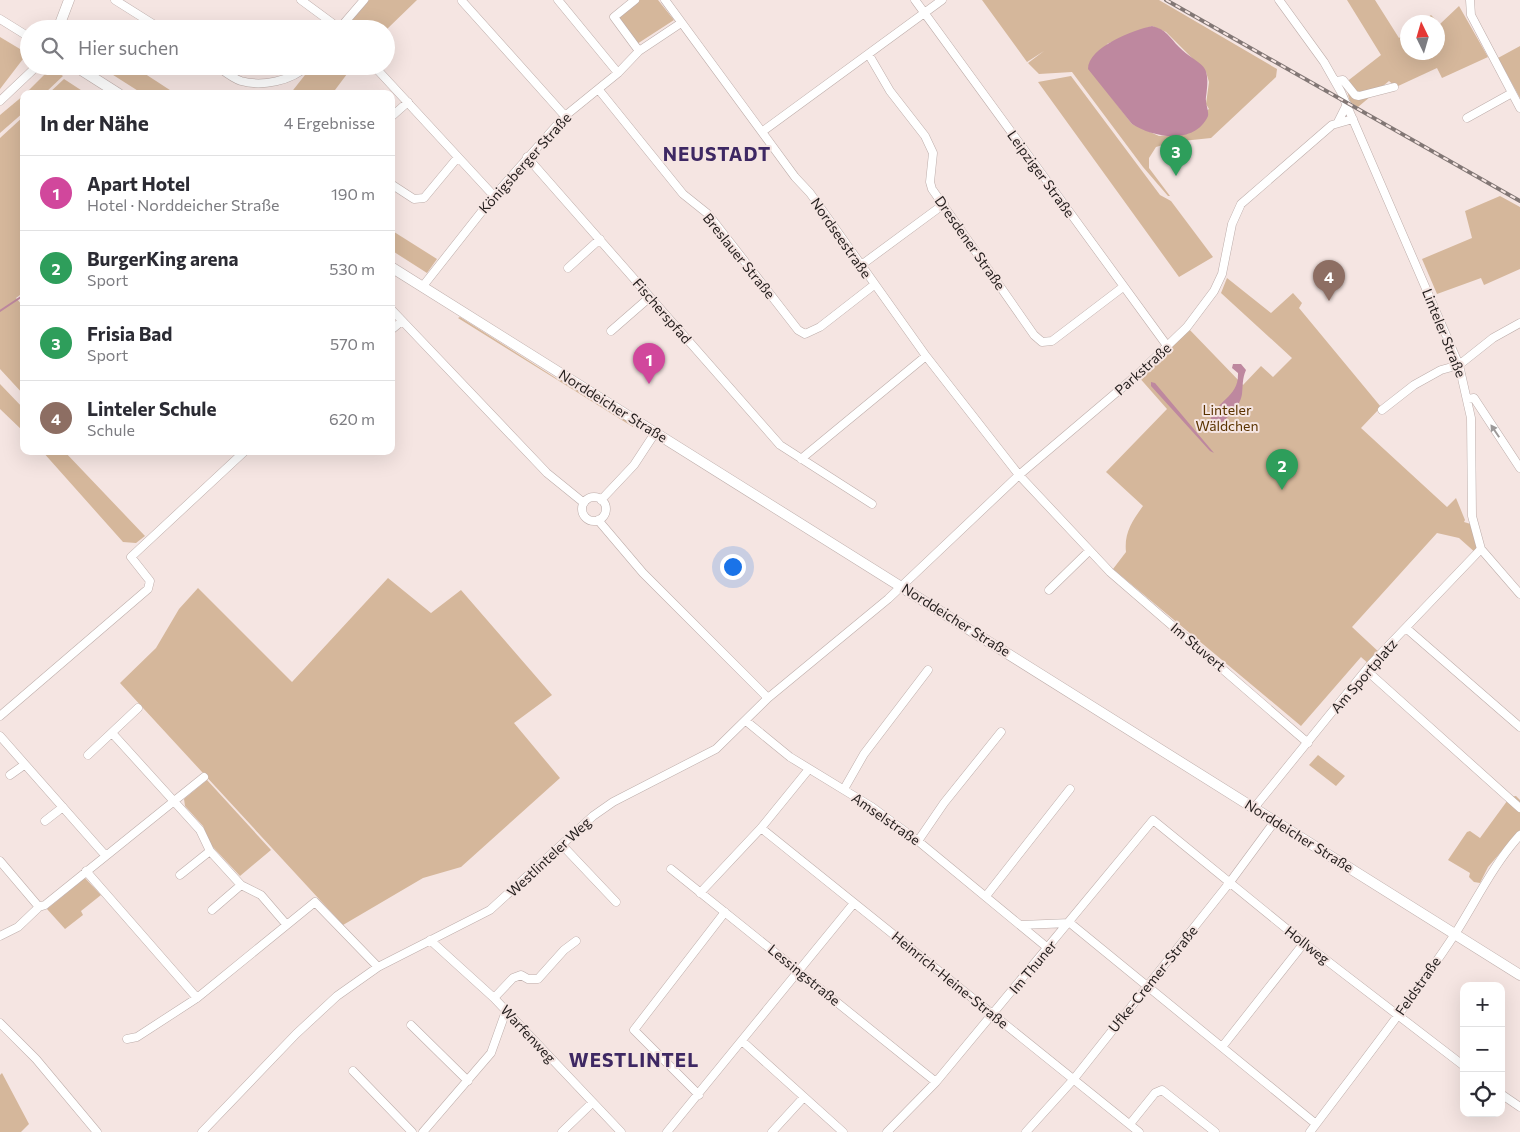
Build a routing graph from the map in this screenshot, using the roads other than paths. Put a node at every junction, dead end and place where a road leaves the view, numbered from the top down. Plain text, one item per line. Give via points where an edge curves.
1 (69, 0) edge
2 (115, 0) edge
3 (301, 0) edge
4 (364, 0) edge
5 (558, 0) edge
6 (635, 0) edge
7 (665, 0) edge
8 (915, 0) edge
9 (942, 0) edge
10 (1279, 0) edge
11 (1470, 0) edge
12 (462, 1) dead end
13 (924, 13) junction
14 (0, 19) edge
15 (61, 20) edge
16 (147, 20) edge
17 (328, 20) edge
18 (346, 20) edge
19 (681, 22) junction
20 (20, 31) edge
21 (639, 51) junction
22 (869, 55) junction
23 (618, 73) junction
24 (24, 75) edge
25 (27, 75) edge
26 (89, 75) edge
27 (231, 75) edge
28 (295, 75) edge
29 (382, 75) edge
30 (22, 80) junction
31 (1336, 82) junction
32 (1394, 87) dead end
33 (113, 90) edge
34 (599, 90) junction
35 (1512, 94) junction
36 (0, 101) edge
37 (408, 102) junction
38 (1346, 103) junction
39 (1520, 108) edge
40 (395, 113) edge
41 (565, 116) junction
42 (1466, 118) dead end
43 (1353, 119) junction
44 (1338, 122) junction
45 (763, 131) junction
46 (458, 157) junction
47 (527, 157) junction
48 (395, 186) edge
49 (494, 196) junction
50 (944, 204) junction
51 (600, 239) junction
52 (860, 266) junction
53 (568, 268) dead end
54 (395, 269) edge
55 (874, 285) junction
56 (423, 286) junction
57 (1123, 288) junction
58 (650, 297) junction
59 (395, 313) edge
60 (402, 321) junction
61 (1520, 323) edge
62 (395, 327) edge
63 (611, 331) dead end
64 (1168, 347) junction
65 (926, 356) junction
66 (1459, 365) junction
67 (1468, 399) junction
68 (1382, 410) dead end
69 (655, 433) junction
70 (241, 455) edge
71 (801, 459) junction
72 (1520, 468) edge
73 (1019, 475) junction
74 (601, 500) junction
75 (584, 503) junction
76 (872, 504) dead end
77 (598, 520) junction
78 (1481, 550) junction
79 (1089, 551) junction
80 (901, 587) junction
81 (1049, 590) dead end
82 (1520, 594) edge
83 (1406, 628) junction
84 (928, 670) dead end
85 (1366, 670) junction
86 (768, 698) junction
87 (138, 708) dead end
88 (0, 716) edge
89 (746, 721) junction
90 (1520, 727) edge
91 (1001, 732) dead end
92 (112, 733) junction
93 (0, 736) edge
94 (1308, 743) junction
95 (88, 755) dead end
96 (24, 764) junction
97 (810, 769) junction
98 (10, 776) dead end
99 (204, 777) dead end
100 (844, 789) junction
101 (1070, 789) dead end
102 (174, 800) junction
103 (63, 807) junction
104 (1254, 808) junction
105 (1520, 808) edge
106 (1153, 820) joint
107 (45, 821) dead end
108 (1275, 821) junction
109 (761, 828) junction
110 (1519, 837) edge
111 (918, 841) junction
112 (562, 845) junction
113 (210, 851) junction
114 (105, 855) junction
115 (0, 861) edge
116 (671, 869) dead end
117 (86, 871) junction
118 (180, 875) dead end
119 (1230, 882) junction
120 (241, 885) junction
121 (700, 893) junction
122 (986, 896) junction
123 (616, 902) dead end
124 (854, 903) junction
125 (39, 907) junction
126 (212, 910) dead end
127 (725, 912) junction
128 (1070, 922) junction
129 (286, 924) junction
130 (1021, 925) junction
131 (1455, 934) junction
132 (0, 936) edge
133 (430, 940) junction
134 (576, 941) dead end
135 (1304, 943) junction
136 (1049, 949) junction
137 (378, 967) junction
138 (799, 971) junction
139 (1520, 975) edge
140 (1146, 986) junction
141 (197, 998) junction
142 (494, 998) junction
143 (506, 1011) junction
144 (993, 1015) junction
145 (1398, 1015) junction
146 (0, 1023) edge
147 (410, 1025) dead end
148 (127, 1039) dead end
149 (742, 1041) junction
150 (1222, 1047) junction
151 (1460, 1063) edge
152 (353, 1071) dead end
153 (1073, 1080) junction
154 (468, 1081) junction
155 (936, 1082) junction
156 (699, 1095) junction
157 (804, 1097) junction
158 (1505, 1097) edge
159 (592, 1103) junction
160 (1520, 1107) edge
161 (1130, 1124) junction
162 (1316, 1124) junction
163 (97, 1132) edge
164 (202, 1132) edge
165 (412, 1132) edge
166 (423, 1132) edge
167 (562, 1132) edge
168 (621, 1132) edge
169 (667, 1132) edge
170 (772, 1132) edge
171 (843, 1132) edge
172 (887, 1132) edge
173 (1026, 1132) edge
174 (1139, 1132) edge
175 (1214, 1132) edge
176 (1310, 1132) edge

1 - 15 main road
2 - 16 street
3 - 17 street
4 - 18 street
5 - 23 street
6 - 21 street via 614,17
7 - 19 street, Nordseestraße
8 - 13 street, Leipziger Straße
9 - 13 street
10 - 31 street
11 - 35 street via 1471,16
12 - 41 street
13 - 22 street
13 - 57 street, Leipziger Straße
14 - 20 street
19 - 21 street, Königsberger Straße
19 - 45 street, Nordseestraße
21 - 23 street, Königsberger Straße
22 - 45 street
22 - 50 street, Dresdener Straße via 890,90 925,136 933,153 930,182
23 - 34 street, Königsberger Straße
24 - 30 street
25 - 30 street
26 - 33 main road
27 - 28 street via 249,82 290,79
29 - 37 street
30 - 36 street
31 - 32 street via 1343,80 1359,96
31 - 38 street, Linteler Straße
34 - 41 street, Königsberger Straße
34 - 55 street, Breslauer Straße via 683,194 708,214 798,330 806,334 820,327
35 - 39 street
35 - 42 street
37 - 40 street
37 - 46 street
38 - 43 street, Linteler Straße
38 - 44 street, Parkstraße
41 - 47 street, Königsberger Straße
43 - 44 street, Parkstraße
43 - 66 street, Linteler Straße
44 - 64 street, Parkstraße via 1241,204 1234,217 1218,284 1196,316
45 - 52 street, Nordseestraße
46 - 48 street via 424,198 414,198
46 - 49 street
47 - 49 street, Königsberger Straße
47 - 51 street, Fischerspfad
49 - 56 street, Königsberger Straße
50 - 52 street
50 - 57 street, Dresdener Straße via 1042,342 1052,342
51 - 53 street
51 - 58 street, Fischerspfad
52 - 55 street, Nordseestraße
54 - 56 main road, Norddeicher Straße
55 - 65 street, Nordseestraße
56 - 69 main road, Norddeicher Straße
57 - 64 street, Leipziger Straße
58 - 63 street
58 - 71 street, Fischerspfad via 780,445
59 - 60 street
60 - 62 street
60 - 75 street via 540,466
61 - 66 street via 1476,350
64 - 73 street, Parkstraße
65 - 71 street
65 - 73 street, Nordseestraße
66 - 67 street, Linteler Straße
66 - 68 street via 1429,376
72 -> 67 street via 1474,398
67 - 78 street, Linteler Straße via 1472,516
69 - 74 street via 634,465
69 - 80 main road, Norddeicher Straße
70 - 88 street via 131,557 150,581 148,590
71 - 76 street, Fischerspfad
73 - 79 street, Im Stuvert
73 - 80 street, Parkstraße
74 - 75 street via 592,497
74 - 77 street via 605,511
75 - 77 street via 582,510 586,517
77 - 86 street via 643,573
78 - 82 street, Linteler Straße
78 - 83 street, Am Sportplatz
79 - 81 street
79 - 94 street, Im Stuvert
80 - 86 street, Westlinteler Weg
80 - 104 main road, Norddeicher Straße
83 - 85 street, Am Sportplatz
83 - 90 street
84 - 100 street via 864,754
85 - 94 street, Am Sportplatz
85 - 105 street
86 - 89 street, Westlinteler Weg
87 - 92 street
89 - 97 street, Amselstraße
89 - 112 street, Westlinteler Weg via 716,749 613,802
91 - 111 street
92 - 95 street
92 - 102 street
93 - 96 street
94 - 104 street, Am Sportplatz
96 - 98 street
96 - 103 street
97 - 100 street, Amselstraße
97 - 109 street
99 - 102 street
100 - 111 street, Amselstraße
101 - 122 street
102 - 113 street via 200,830
102 - 114 street
103 - 107 street
103 - 114 street
104 - 108 main road, Norddeicher Straße
106 - 119 street, Hollweg
106 - 128 street, Im Thuner
108 - 119 street, Ufke-Cremer-Straße
108 - 131 main road, Norddeicher Straße
109 - 121 street
109 - 124 street, Heinrich-Heine-Straße
110 - 131 street, Feldstraße via 1495,867
111 - 122 street, Amselstraße
112 - 123 street
112 - 133 street, Westlinteler Weg via 490,910
113 - 118 street
113 - 120 street
114 - 117 street
115 - 125 street
116 - 121 street, Lessingstraße
117 - 125 street
117 - 141 street
119 - 135 street, Hollweg
119 - 140 street, Ufke-Cremer-Straße
120 - 126 street
120 - 129 street via 261,895
121 - 127 street, Lessingstraße
122 - 130 street, Amselstraße
124 - 138 street
124 - 144 street, Heinrich-Heine-Straße
125 - 132 street via 18,927
127 - 138 street, Lessingstraße
127 - 156 street via 634,1030
128 - 130 street
128 - 136 street, Im Thuner
128 - 140 street
129 - 137 street via 315,902
129 - 141 street
130 - 136 street, Amselstraße
131 - 139 main road, Norddeicher Straße
131 - 145 street, Feldstraße
133 - 137 street, Westlinteler Weg
133 - 142 street, Warfenweg
134 - 142 street via 538,979 521,975 513,978
135 - 145 street, Hollweg
135 - 150 street
136 - 144 street, Im Thuner
137 - 164 street, Westlinteler Weg via 317,1014
138 - 149 street
138 - 155 street, Lessingstraße
140 - 150 street
140 - 153 street, Ufke-Cremer-Straße
141 - 148 street via 137,1037
142 - 143 street, Warfenweg
143 - 154 street via 491,1053
143 - 159 street, Warfenweg
144 - 153 street, Heinrich-Heine-Straße
144 - 155 street, Im Thuner
145 - 151 street, Hollweg
145 - 162 street, Feldstraße
146 - 163 street via 36,1059
147 - 154 street
149 - 156 street
149 - 157 street
150 - 162 street
152 - 165 street
153 - 161 street, Heinrich-Heine-Straße
153 - 173 street, Ufke-Cremer-Straße
154 - 166 street
155 - 172 street, Im Thuner
156 - 169 street
157 - 170 street
157 - 171 street
158 - 160 street
159 - 167 street
159 - 168 street, Warfenweg
161 - 174 street, Heinrich-Heine-Straße
161 - 175 street via 1155,1093 1162,1090
162 - 176 street, Feldstraße

